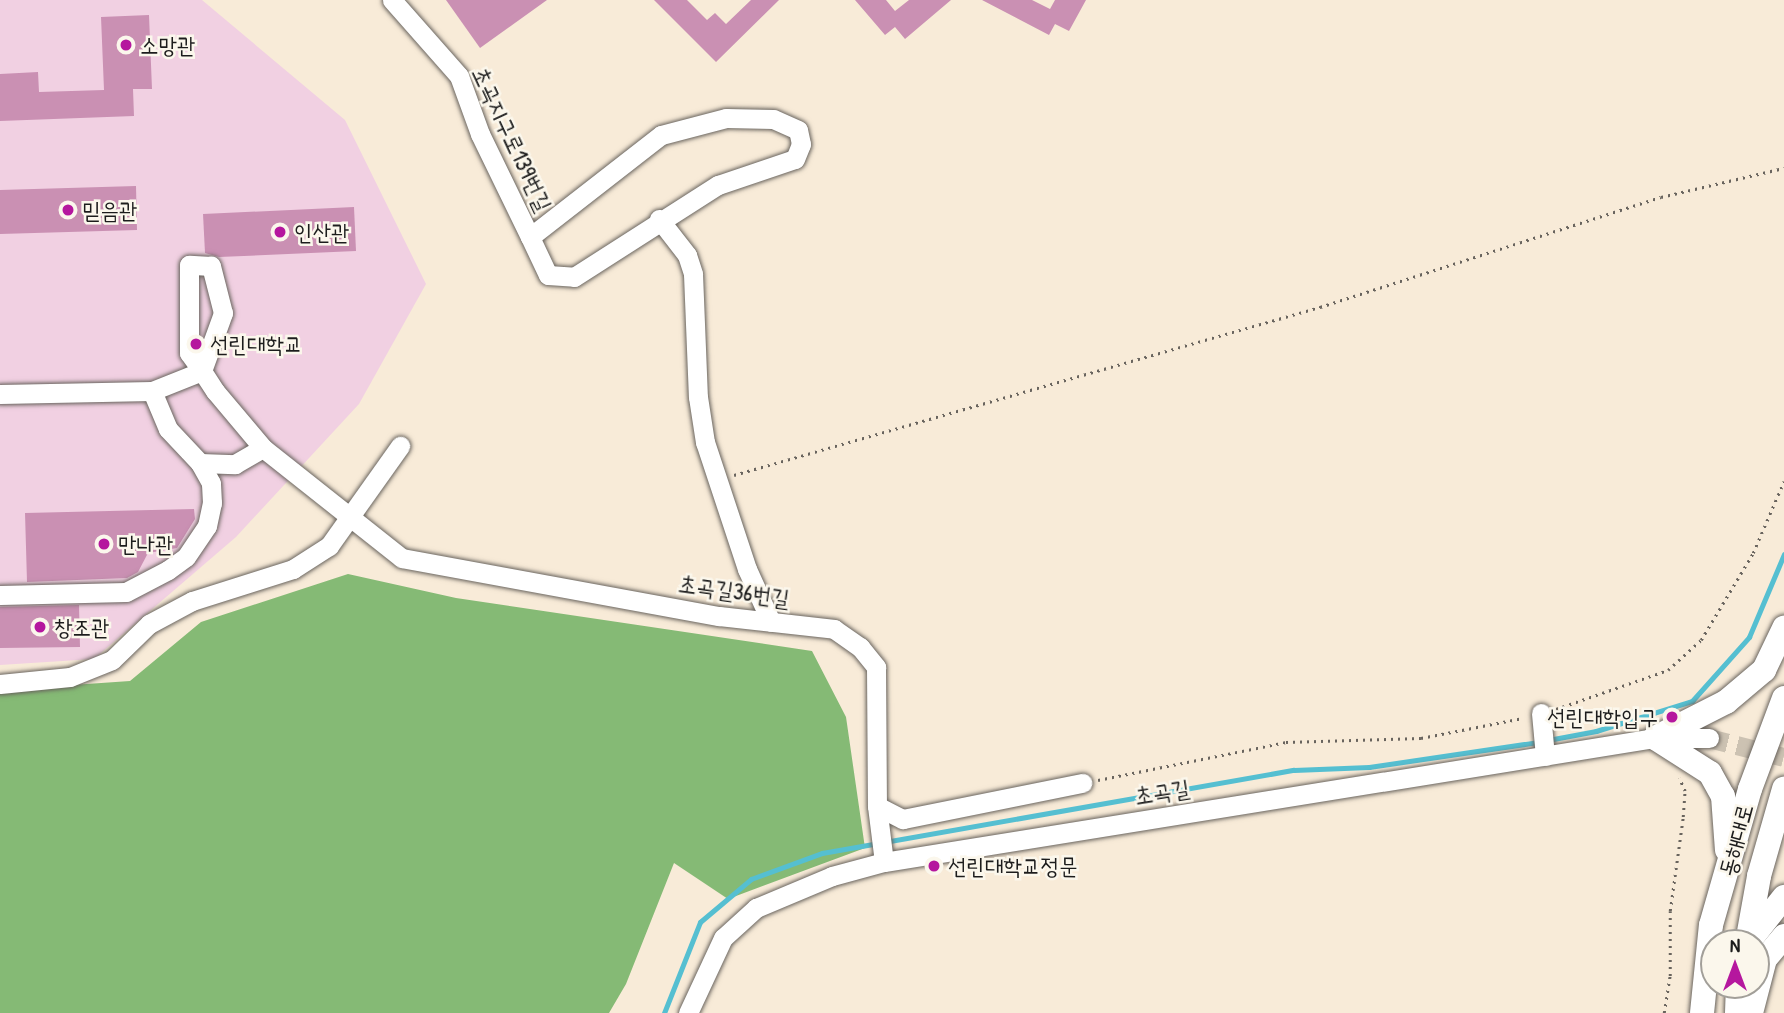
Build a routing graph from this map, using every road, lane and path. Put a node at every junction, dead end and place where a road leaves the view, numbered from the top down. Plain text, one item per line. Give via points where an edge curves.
1 (392, 0) edge
2 (1784, 167) edge
3 (659, 219) junction
4 (530, 237) junction
5 (202, 372) junction
6 (152, 391) junction
7 (0, 394) edge
8 (400, 446) dead end
9 (263, 448) junction
10 (200, 463) junction
11 (718, 480) junction
12 (1784, 481) edge
13 (353, 517) junction
14 (0, 595) edge
15 (771, 622) junction
16 (1784, 628) edge
17 (0, 684) edge
18 (1784, 698) edge
19 (1541, 713) junction
20 (1655, 738) junction
21 (1709, 738) tunnel mouth
22 (1545, 756) junction
23 (1675, 769) dead end
24 (1082, 783) joint
25 (1784, 789) edge
26 (877, 806) junction
27 (883, 854) junction
28 (1728, 872) junction
29 (1784, 897) edge
30 (1711, 929) edge
31 (1750, 929) edge
32 (1758, 929) edge
33 (1784, 936) edge
34 (688, 1013) edge
35 (1664, 1013) edge
36 (1751, 1013) edge

1 - 4 street, 초곡지구로139번길 via 459,76 480,134
2 - 11 path via 1661,197 1320,307
3 - 4 street, 초곡지구로139번길 via 575,277 548,275
3 - 4 street, 초곡지구로139번길 via 718,185 794,159 801,144 798,130 773,119 726,118 661,135
3 - 11 street via 687,255 693,274 698,397 705,442
5 - 5 street, 초곡길36번길 via 223,313 211,266 189,265 189,353
5 - 6 street
5 - 9 street, 초곡길36번길
6 - 7 street
6 - 10 street via 168,429
8 - 13 street
9 - 10 street via 235,464
9 - 13 street, 초곡길36번길 via 317,495
10 - 14 street via 211,483 207,526 186,557 168,570 126,592
11 - 15 street via 747,569
12 - 19 path via 1753,553 1700,640 1668,670
13 - 15 street, 초곡길36번길 via 402,558
13 - 17 street via 329,546 293,569 192,601 149,624 112,660 70,677
15 - 26 street, 초곡길36번길 via 834,629 860,647 876,667
16 - 20 main road via 1764,670 1726,702
18 - 28 main road, 동해대로 via 1750,789
19 - 22 street
19 - 24 path via 1421,738 1286,742
20 - 21 street, 초곡길
20 - 22 street, 초곡길
20 - 28 main road via 1710,773 1723,796
22 - 27 street, 초곡길
23 - 35 path via 1685,791 1670,911 1671,976
24 - 26 street via 903,819
25 - 31 main road, 동해대로
26 - 27 street, 초곡길36번길
27 - 34 street, 초곡길 via 757,908 723,938
28 - 30 main road, 동해대로
29 - 32 main road
33 - 36 main road via 1765,959

